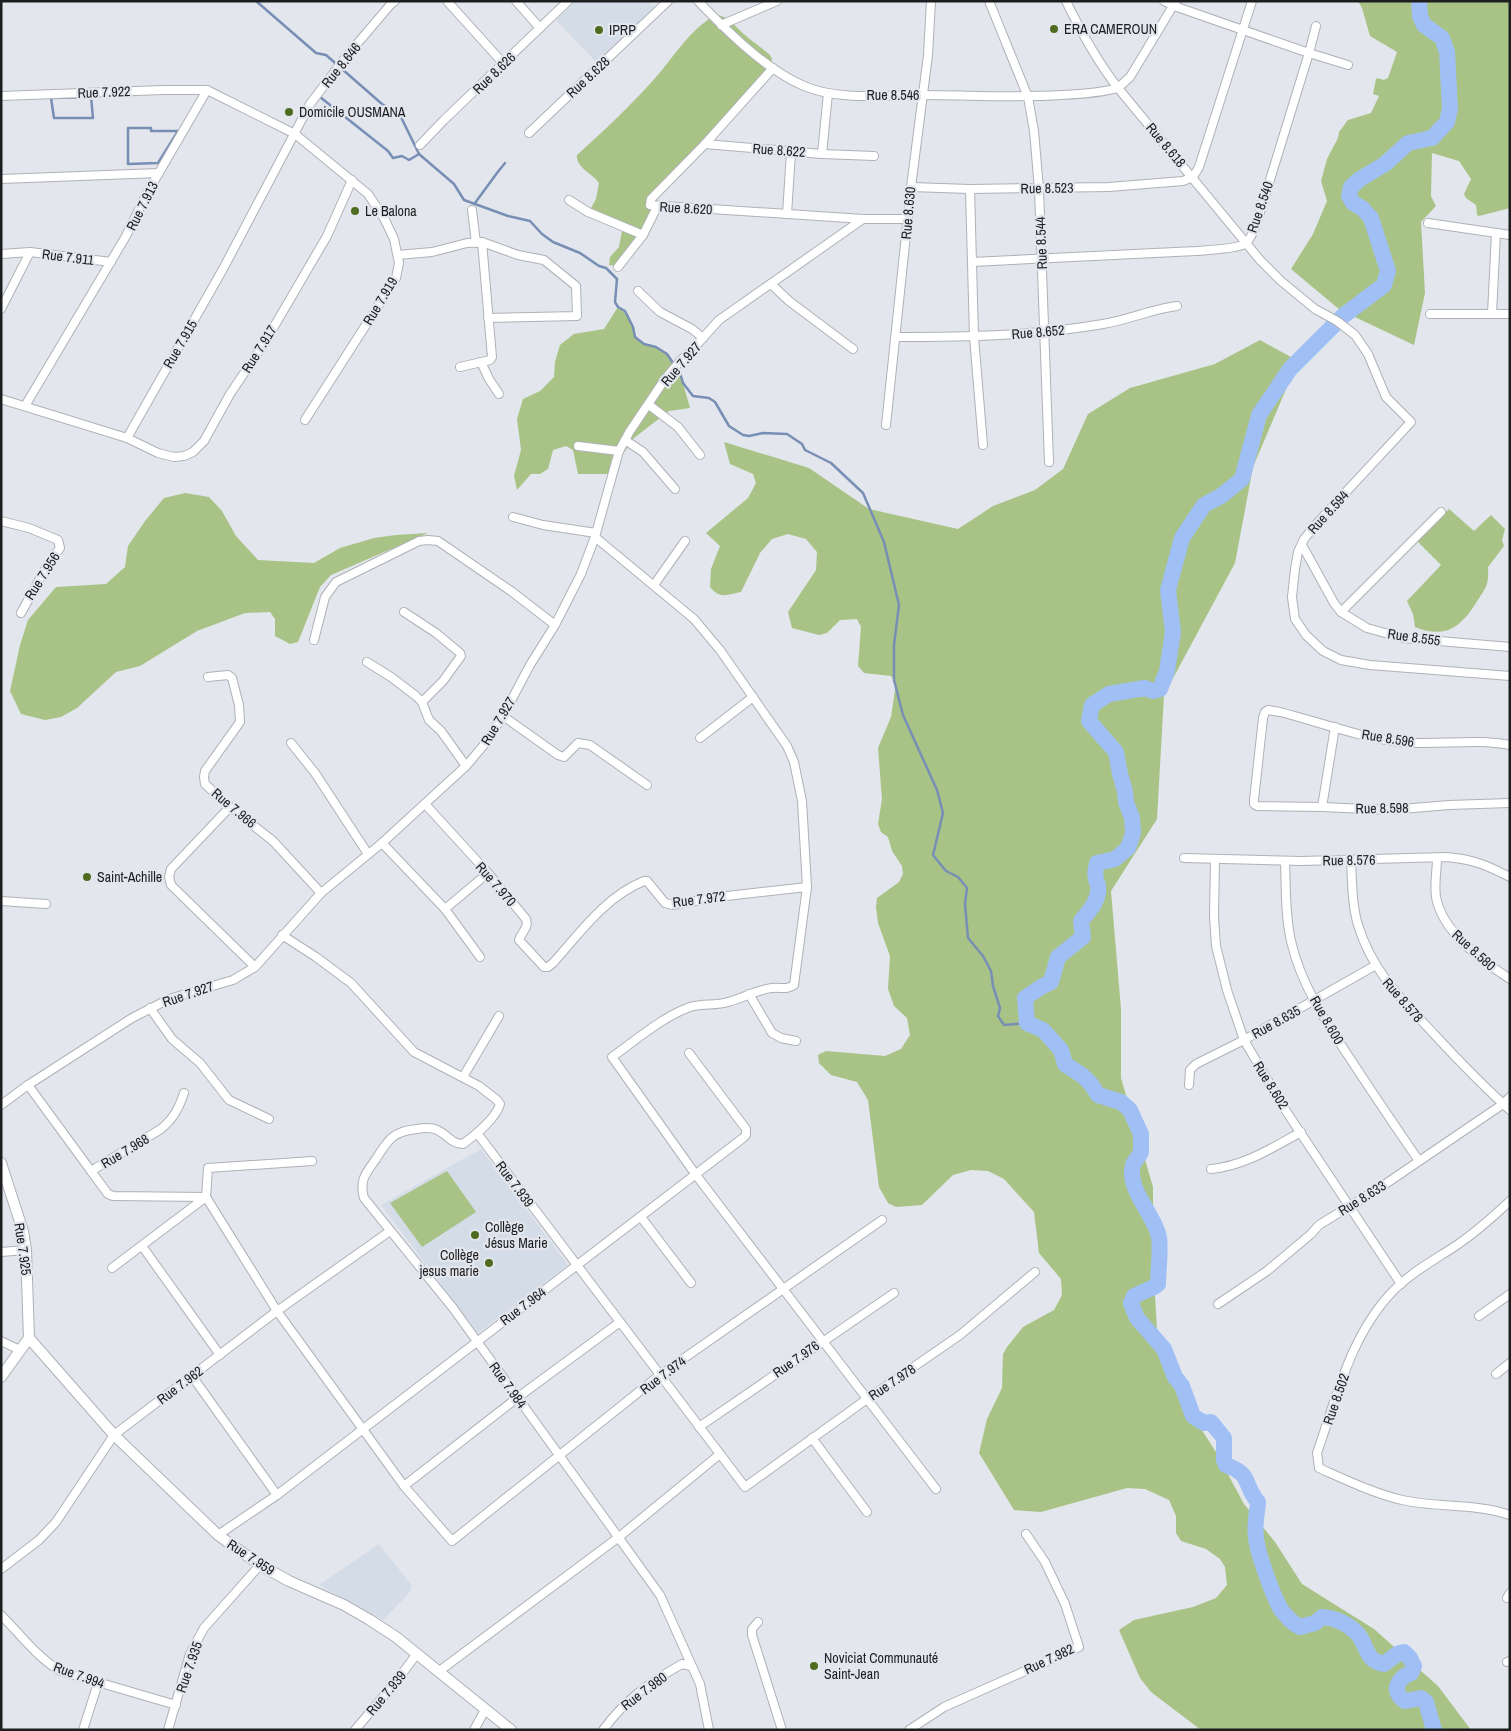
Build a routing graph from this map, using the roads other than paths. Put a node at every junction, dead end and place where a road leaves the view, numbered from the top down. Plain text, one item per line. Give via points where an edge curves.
1 (447, 1) edge
2 (516, 1) edge
3 (568, 1) edge
4 (668, 1) edge
5 (698, 1) edge
6 (931, 1) edge
7 (989, 1) edge
8 (1066, 1) edge
9 (1164, 1) edge
10 (1252, 1) edge
11 (391, 2) edge
12 (773, 2) edge
13 (1175, 4) edge
14 (721, 25) junction
15 (1316, 26) dead end
16 (540, 28) junction
17 (1243, 31) junction
18 (1309, 53) junction
19 (503, 63) junction
20 (1348, 65) dead end
21 (773, 68) junction
22 (1118, 88) junction
23 (206, 90) junction
24 (828, 93) junction
25 (921, 95) junction
26 (1, 96) edge
27 (1028, 97) junction
28 (530, 132) dead end
29 (295, 134) junction
30 (705, 144) junction
31 (420, 145) dead end
32 (792, 152) junction
33 (822, 154) junction
34 (874, 156) dead end
35 (159, 173) junction
36 (1193, 177) junction
37 (1, 179) edge
38 (352, 180) junction
39 (911, 187) junction
40 (970, 189) junction
41 (1039, 189) junction
42 (569, 200) dead end
43 (657, 207) junction
44 (472, 210) dead end
45 (787, 214) junction
46 (863, 218) junction
47 (908, 219) junction
48 (1428, 223) dead end
49 (1496, 233) junction
50 (643, 235) junction
51 (1510, 235) edge
52 (479, 243) junction
53 (1245, 244) junction
54 (30, 252) junction
55 (1, 254) edge
56 (398, 255) junction
57 (1041, 258) junction
58 (111, 262) junction
59 (972, 262) junction
60 (618, 268) dead end
61 (1281, 281) joint
62 (771, 284) junction
63 (638, 291) dead end
64 (1177, 306) dead end
65 (1, 309) edge
66 (1430, 314) dead end
67 (1492, 314) junction
68 (1510, 314) edge
69 (488, 318) junction
70 (1044, 333) junction
71 (974, 337) junction
72 (703, 338) junction
73 (896, 338) junction
74 (853, 349) dead end
75 (481, 362) junction
76 (460, 367) dead end
77 (499, 394) dead end
78 (1, 399) edge
79 (649, 404) junction
80 (26, 406) junction
81 (305, 420) dead end
82 (886, 425) dead end
83 (127, 438) junction
84 (625, 440) junction
85 (983, 445) dead end
86 (578, 446) dead end
87 (619, 451) junction
88 (700, 455) dead end
89 (1049, 462) dead end
90 (675, 489) dead end
91 (1441, 512) dead end
92 (513, 517) dead end
93 (1, 522) edge
94 (596, 535) junction
95 (685, 541) dead end
96 (1302, 545) junction
97 (654, 585) junction
98 (404, 612) dead end
99 (1341, 612) junction
100 (21, 613) dead end
101 (555, 625) junction
102 (314, 640) dead end
103 (1510, 647) edge
104 (367, 662) dead end
105 (1510, 676) edge
106 (208, 677) dead end
107 (753, 697) junction
108 (422, 702) junction
109 (503, 716) junction
110 (1335, 727) junction
111 (700, 738) dead end
112 (291, 743) dead end
113 (1510, 745) edge
114 (466, 766) junction
115 (647, 785) dead end
116 (1510, 803) edge
117 (424, 804) junction
118 (1254, 804) joint
119 (230, 806) junction
120 (1322, 807) junction
121 (382, 842) junction
122 (368, 854) junction
123 (1184, 858) dead end
124 (1437, 858) junction
125 (1215, 859) junction
126 (1285, 860) junction
127 (1350, 860) junction
128 (488, 873) junction
129 (1510, 877) edge
130 (807, 887) junction
131 (322, 892) junction
132 (1, 901) edge
133 (46, 904) dead end
134 (445, 909) junction
135 (282, 935) junction
136 (480, 957) dead end
137 (1376, 966) junction
138 (255, 967) junction
139 (544, 967) joint
140 (1510, 979) edge
141 (749, 994) junction
142 (1314, 1001) junction
143 (150, 1008) junction
144 (499, 1016) dead end
145 (1244, 1040) junction
146 (796, 1041) dead end
147 (689, 1053) dead end
148 (463, 1077) junction
149 (28, 1085) junction
150 (1189, 1085) dead end
151 (184, 1093) dead end
152 (1510, 1097) edge
153 (1503, 1104) junction
154 (1, 1106) edge
155 (1510, 1110) edge
156 (269, 1119) dead end
157 (1301, 1132) junction
158 (477, 1133) junction
159 (312, 1161) dead end
160 (1419, 1161) junction
161 (1, 1163) edge
162 (1210, 1169) dead end
163 (91, 1171) junction
164 (696, 1175) junction
165 (4, 1182) edge
166 (206, 1197) junction
167 (1510, 1201) edge
168 (1350, 1206) junction
169 (641, 1216) junction
170 (882, 1220) dead end
171 (390, 1230) junction
172 (142, 1246) junction
173 (26, 1250) junction
174 (1, 1252) edge
175 (577, 1265) junction
176 (112, 1268) dead end
177 (1035, 1272) dead end
178 (691, 1283) dead end
179 (1401, 1284) junction
180 (783, 1290) junction
181 (894, 1293) dead end
182 (1510, 1294) edge
183 (1218, 1304) dead end
184 (277, 1311) junction
185 (1479, 1316) dead end
186 (620, 1322) junction
187 (29, 1338) junction
188 (1, 1341) edge
189 (477, 1341) junction
190 (823, 1341) junction
191 (20, 1350) junction
192 (220, 1355) junction
193 (1510, 1363) edge
194 (1496, 1374) dead end
195 (660, 1375) junction
196 (192, 1376) junction
197 (1, 1377) edge
198 (517, 1398) junction
199 (867, 1399) junction
200 (700, 1427) junction
201 (363, 1430) junction
202 (114, 1436) junction
203 (812, 1438) junction
204 (720, 1454) junction
205 (560, 1456) junction
206 (404, 1486) junction
207 (745, 1487) joint
208 (936, 1488) dead end
209 (277, 1495) junction
210 (867, 1512) dead end
211 (1510, 1515) edge
212 (1026, 1534) dead end
213 (218, 1535) junction
214 (619, 1537) junction
215 (260, 1565) junction
216 (1, 1568) edge
217 (1, 1615) edge
218 (758, 1622) dead end
219 (416, 1655) junction
220 (691, 1666) junction
221 (438, 1672) junction
222 (98, 1683) junction
223 (176, 1705) junction
224 (485, 1710) junction
225 (84, 1730) edge
226 (168, 1730) edge
227 (354, 1730) edge
228 (474, 1730) edge
229 (510, 1730) edge
230 (603, 1730) edge
231 (709, 1730) edge
232 (782, 1730) edge
233 (909, 1730) edge

1 - 19 street
2 - 16 street
3 - 16 street, Rue 8.626
4 - 28 street, Rue 8.628
5 - 14 street, Rue 8.546
6 - 25 street, Rue 8.630 via 928,55
7 - 27 street, Rue 8.544
8 - 22 street, Rue 8.618 via 1101,67
9 - 13 street
10 - 17 street
11 - 29 street, Rue 8.646 via 314,98
12 - 14 street
13 - 17 street
13 - 22 street via 1130,77
14 - 21 street, Rue 8.546
15 - 18 street, Rue 8.540
16 - 19 street, Rue 8.626
17 - 18 street
17 - 36 street
18 - 20 street
18 - 53 street, Rue 8.540 via 1257,222
19 - 31 street, Rue 8.626
21 - 24 street, Rue 8.546 via 806,87
21 - 30 street, Rue 8.620
22 - 27 street, Rue 8.546
22 - 36 street, Rue 8.618
23 - 26 street, Rue 7.922
23 - 29 street
23 - 35 street, Rue 7.913
24 - 25 street, Rue 8.546
24 - 33 street, Rue 8.622
25 - 27 street, Rue 8.546
25 - 39 street, Rue 8.630
27 - 41 street, Rue 8.544
29 - 38 street, Rue 7.919
29 - 83 street, Rue 7.915 via 223,270
30 - 32 street, Rue 8.622
30 - 43 street, Rue 8.620 via 651,199 650,205
32 - 33 street, Rue 8.622
32 - 45 street
33 - 34 street
35 - 37 street
35 - 58 street, Rue 7.913
36 - 41 street, Rue 8.523 via 1183,181 1137,185
36 - 53 street, Rue 8.618
38 - 56 street, Rue 7.919 via 368,194 384,218
38 - 83 street, Rue 7.917 via 327,236 204,441 193,452 174,457
39 - 40 street, Rue 8.523
39 - 47 street, Rue 8.630
40 - 41 street, Rue 8.523
40 - 59 street
41 - 57 street, Rue 8.544
42 - 50 street via 588,212
43 - 45 street, Rue 8.620
43 - 50 street
44 - 52 street
45 - 46 street, Rue 8.620
46 - 47 street, Rue 8.620
46 - 62 street, Rue 7.927
47 - 73 street, Rue 8.630
48 - 49 street
49 - 51 street
49 - 67 street
50 - 60 street
52 - 56 street
52 - 69 street
52 - 69 street via 544,260 576,286 577,316
53 - 57 street, Rue 8.540 via 1196,251
53 - 61 street, Rue 8.618
54 - 55 street
54 - 58 street, Rue 7.911
54 - 65 street, Rue 7.911
56 - 81 street, Rue 7.919 via 396,278
57 - 59 street, Rue 8.540
57 - 70 street, Rue 8.544
58 - 80 street, Rue 7.913
59 - 71 street
61 - 96 street, Rue 8.594 via 1315,309 1355,334 1368,354 1386,397 1411,422 1319,521
62 - 72 street, Rue 7.927 via 719,320
62 - 74 street
63 - 72 street via 660,312
64 - 70 street, Rue 8.652 via 1103,324
66 - 67 street
67 - 68 street
69 - 75 street via 492,357
70 - 71 street, Rue 8.652
70 - 89 street, Rue 8.544
71 - 73 street, Rue 8.652
71 - 85 street
72 - 79 street, Rue 7.927 via 681,360
73 - 82 street, Rue 8.630
75 - 76 street
75 - 77 street
78 - 80 street
79 - 84 street, Rue 7.927
79 - 88 street via 678,427
80 - 83 street
84 - 87 street, Rue 7.927
84 - 90 street via 643,452
86 - 87 street
87 - 94 street, Rue 7.927
91 - 99 street
92 - 94 street
93 - 100 street, Rue 7.956 via 29,528 58,540 60,548
94 - 97 street
94 - 101 street, Rue 7.927 via 581,574
95 - 97 street
96 - 99 street, Rue 8.555
96 - 105 street, Rue 8.594 via 1292,597 1295,619 1306,635 1329,655 1370,665
97 - 107 street via 694,619
98 - 108 street via 436,633 461,656
99 - 103 street, Rue 8.555 via 1367,628 1403,638
101 - 102 street via 438,541 428,540 419,541 336,582 325,597
101 - 109 street, Rue 7.927
104 - 108 street via 411,690
106 - 119 street, Rue 7.966 via 228,675 232,678 239,705 240,722 205,771 204,778 205,784
107 - 111 street
107 - 130 street via 787,746 794,762 804,817
108 - 114 street via 429,720
109 - 114 street, Rue 7.927 via 484,746
109 - 115 street via 564,757 578,743 590,744
110 - 113 street, Rue 8.596 via 1398,742 1482,741
110 - 118 street, Rue 8.596 via 1280,712 1265,712
110 - 120 street
112 - 122 street via 315,773
114 - 117 street, Rue 7.927
116 - 120 street, Rue 8.598 via 1390,810
117 - 121 street, Rue 7.927
117 - 128 street, Rue 7.970
118 - 120 street, Rue 8.598
119 - 131 street, Rue 7.966 via 273,841
119 - 138 street via 171,869 169,877 171,885
121 - 122 street, Rue 7.927
121 - 134 street
122 - 131 street, Rue 7.927
123 - 125 street, Rue 8.576
124 - 127 street, Rue 8.576
124 - 129 street, Rue 8.576 via 1465,858
124 - 140 street, Rue 8.580 via 1436,896 1448,926 1472,951
125 - 126 street, Rue 8.576
125 - 145 street, Rue 8.602 via 1216,946
126 - 127 street, Rue 8.576
126 - 142 street, Rue 8.600 via 1290,940
127 - 137 street, Rue 8.578 via 1357,923
128 - 134 street
128 - 139 street, Rue 7.970 via 526,919 528,924 519,940
130 - 139 street, Rue 7.972 via 718,896 673,905 665,903 644,881 618,896 598,913 553,963
130 - 141 street via 794,985
131 - 135 street, Rue 7.927
132 - 133 street
134 - 136 street
135 - 138 street, Rue 7.927
135 - 148 street via 351,983 414,1052
137 - 142 street, Rue 8.635
137 - 153 street, Rue 8.578 via 1391,989
138 - 143 street, Rue 7.927 via 233,980 169,998
141 - 146 street via 772,1033
141 - 164 street via 727,1003 688,1008 612,1057
142 - 145 street, Rue 8.635
142 - 160 street, Rue 8.600
143 - 149 street, Rue 7.927
143 - 156 street via 172,1039 200,1063 229,1100
144 - 148 street
145 - 150 street, Rue 8.635 via 1196,1064 1190,1070
145 - 157 street, Rue 8.602
147 - 164 street, Rue 7.964 via 746,1129 743,1138
148 - 158 street via 500,1104 496,1114
149 - 154 street, Rue 7.927
149 - 163 street, Rue 7.968
151 - 163 street, Rue 7.968 via 179,1109 162,1129
152 - 153 street, Rue 8.633
153 - 155 street, Rue 8.578
153 - 160 street, Rue 8.633
157 - 162 street via 1242,1162
157 - 168 street, Rue 8.602
158 - 171 street, Rue 7.984 via 463,1144 453,1142 430,1128 408,1130 392,1137 363,1179 362,1189 364,1198
158 - 175 street, Rue 7.939
159 - 166 street via 208,1168
160 - 168 street, Rue 8.633
161 - 165 street, Rue 7.925
163 - 166 street via 113,1196
164 - 169 street, Rue 7.964
164 - 180 street
165 - 173 street, Rue 7.925 via 23,1231
166 - 172 street
166 - 184 street
167 - 179 street, Rue 8.502 via 1480,1227
168 - 179 street, Rue 8.602
168 - 183 street, Rue 8.633 via 1319,1225 1267,1271
169 - 175 street, Rue 7.964
169 - 178 street
170 - 180 street, Rue 7.974
171 - 184 street, Rue 7.962
171 - 189 street, Rue 7.984
172 - 176 street
172 - 192 street
173 - 174 street
173 - 187 street, Rue 7.925
175 - 186 street, Rue 7.939
175 - 189 street, Rue 7.964
177 - 199 street, Rue 7.978 via 960,1335
179 - 211 street, Rue 8.502 via 1376,1310 1354,1348 1317,1453 1319,1468 1362,1487 1401,1499 1490,1509
180 - 190 street
180 - 195 street, Rue 7.974
181 - 190 street, Rue 7.976
182 - 185 street
184 - 192 street, Rue 7.962
184 - 201 street
186 - 195 street, Rue 7.939
186 - 198 street
187 - 191 street
187 - 202 street, Rue 7.959
188 - 191 street
189 - 198 street, Rue 7.984
189 - 201 street, Rue 7.964
190 - 199 street
190 - 200 street, Rue 7.976
191 - 197 street
192 - 196 street, Rue 7.962
193 - 194 street
195 - 200 street, Rue 7.939
195 - 205 street, Rue 7.974
196 - 202 street, Rue 7.962
196 - 209 street
198 - 205 street, Rue 7.984
198 - 206 street
199 - 203 street, Rue 7.978
199 - 208 street
200 - 204 street, Rue 7.939
201 - 206 street
201 - 209 street, Rue 7.964
202 - 213 street, Rue 7.959
202 - 216 street, Rue 7.962 via 56,1522 40,1540
203 - 207 street, Rue 7.978
203 - 210 street
204 - 207 street, Rue 7.939
204 - 214 street
205 - 206 street, Rue 7.974 via 452,1541
205 - 214 street, Rue 7.984
209 - 213 street, Rue 7.964
212 - 233 street, Rue 7.982 via 1045,1562 1065,1604 1079,1647 944,1707
213 - 215 street, Rue 7.959
214 - 220 street, Rue 7.984 via 660,1595
214 - 221 street
215 - 219 street, Rue 7.959 via 370,1620
215 - 223 street, Rue 7.935 via 196,1641
217 - 222 street, Rue 7.994 via 50,1665
218 - 232 street via 752,1629 752,1635
219 - 221 street, Rue 7.959
219 - 227 street, Rue 7.939
220 - 230 street, Rue 7.980 via 682,1664 652,1683 623,1706
220 - 231 street, Rue 7.984 via 700,1684
221 - 224 street, Rue 7.959
222 - 223 street, Rue 7.994
222 - 225 street
223 - 226 street, Rue 7.935
224 - 228 street
224 - 229 street, Rue 7.959

